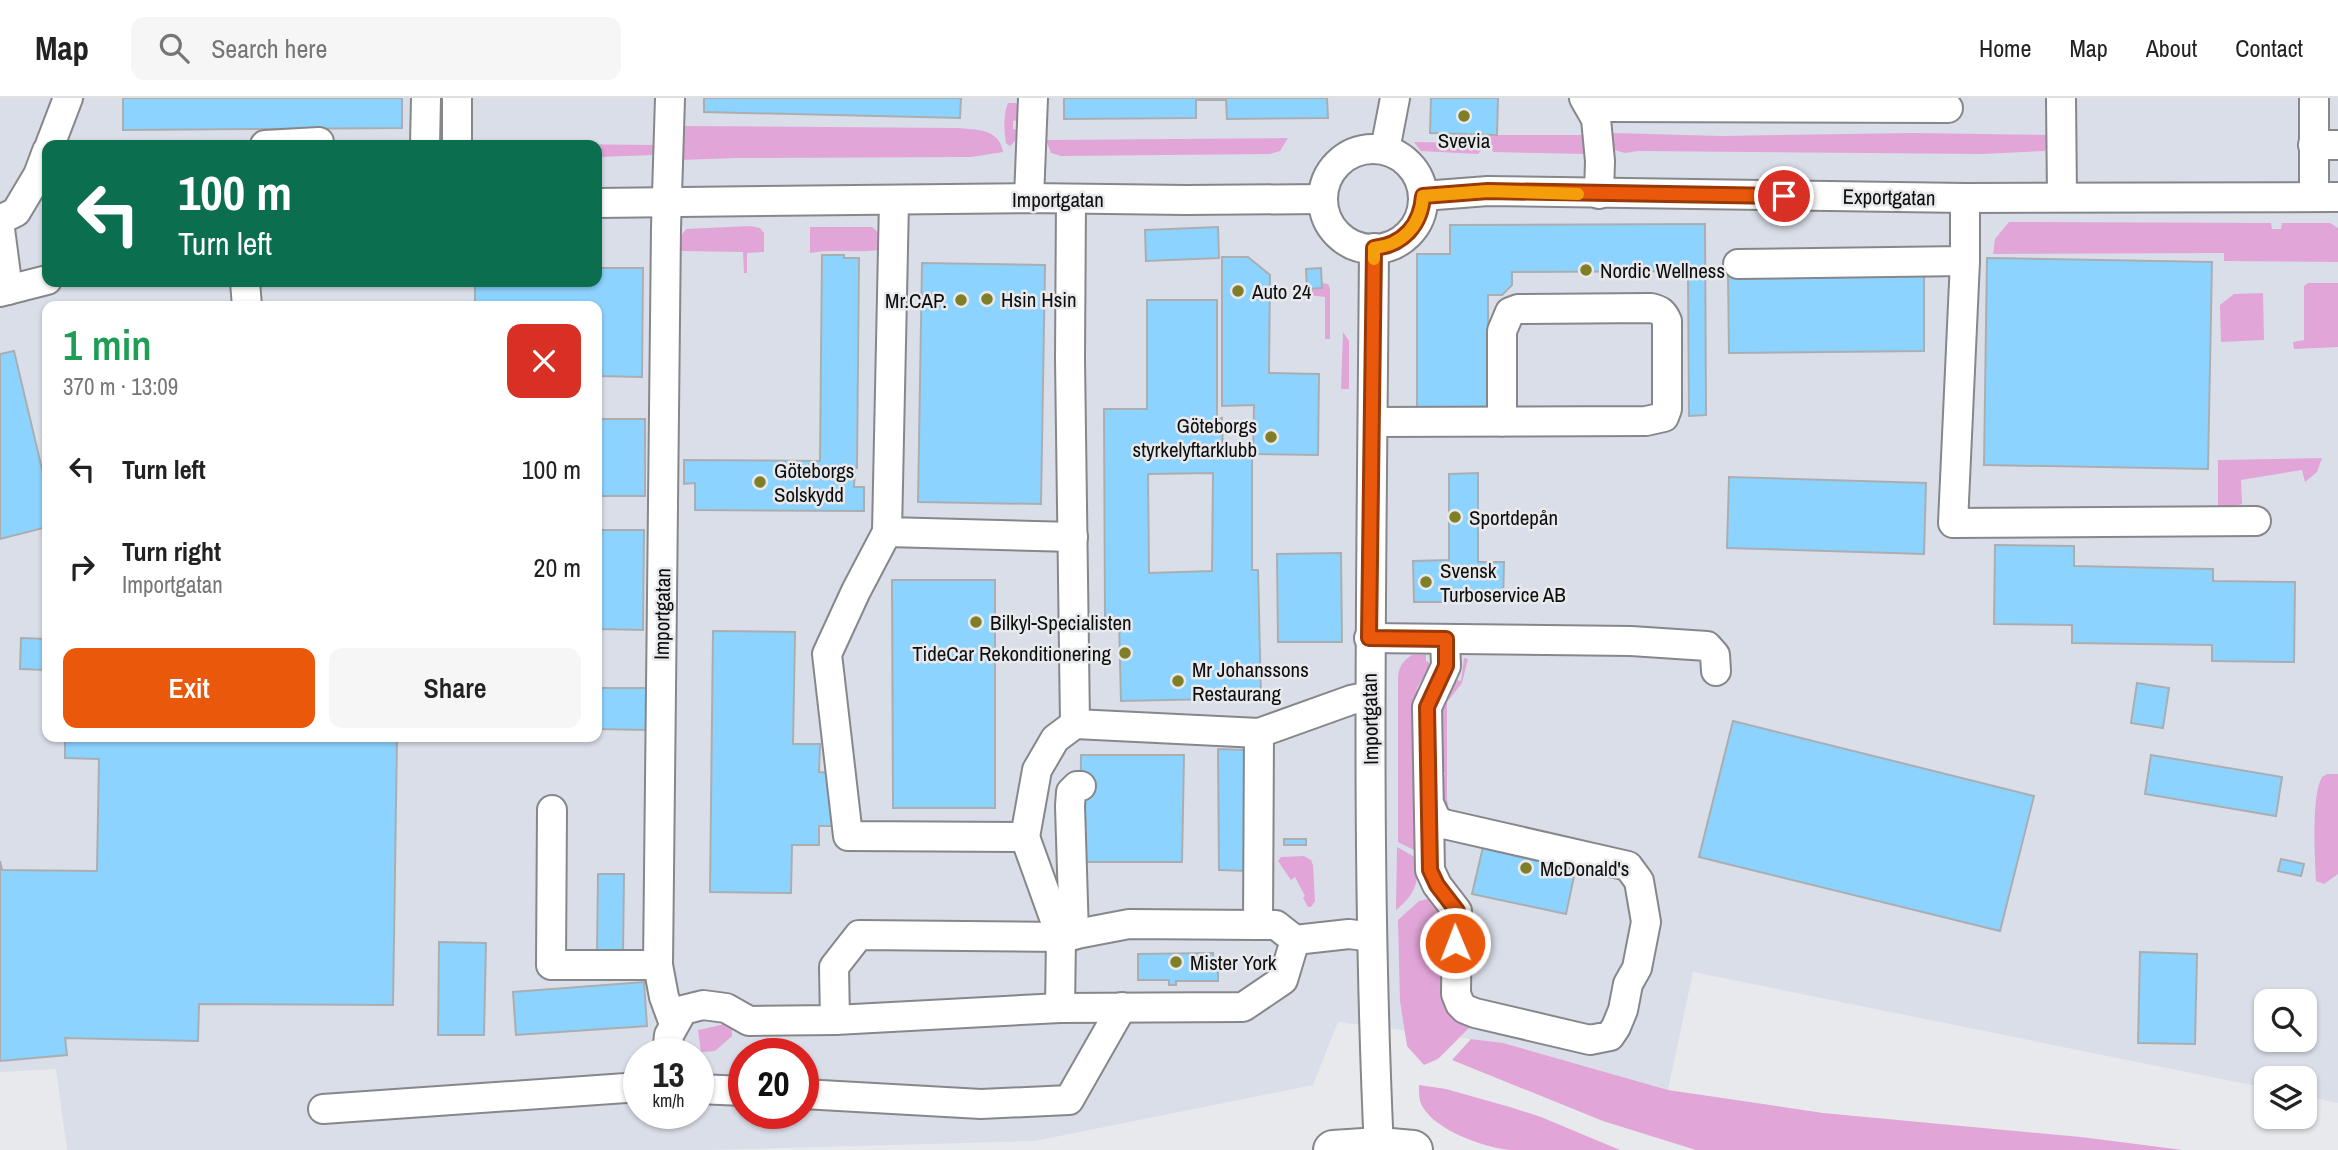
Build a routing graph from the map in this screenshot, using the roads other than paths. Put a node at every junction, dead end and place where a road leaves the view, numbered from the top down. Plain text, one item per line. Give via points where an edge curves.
1 (68, 98) edge
2 (426, 98) edge
3 (457, 98) edge
4 (670, 98) edge
5 (1033, 98) edge
6 (1395, 98) edge
7 (2061, 98) edge
8 (2314, 98) edge
9 (1599, 105) edge
10 (1948, 108) dead end
11 (52, 140) edge
12 (425, 140) edge
13 (457, 140) edge
14 (2326, 145) edge
15 (1385, 150) junction
16 (42, 165) edge
17 (1599, 194) junction
18 (1423, 196) junction
19 (2062, 197) junction
20 (2326, 197) edge
21 (1029, 198) junction
22 (1965, 198) junction
23 (1071, 199) junction
24 (1323, 199) junction
25 (894, 201) junction
26 (667, 202) junction
27 (602, 203) edge
28 (0, 220) edge
29 (0, 229) edge
30 (1374, 248) junction
31 (1965, 261) junction
32 (1738, 264) dead end
33 (42, 281) edge
34 (4, 291) edge
35 (1373, 422) junction
36 (1502, 422) junction
37 (2256, 521) dead end
38 (887, 532) junction
39 (1073, 537) junction
40 (1369, 638) junction
41 (1446, 639) junction
42 (1716, 671) dead end
43 (1370, 696) junction
44 (1075, 724) junction
45 (1259, 733) junction
46 (1081, 786) dead end
47 (1429, 803) junction
48 (552, 810) dead end
49 (1025, 837) junction
50 (1258, 925) junction
51 (1068, 936) junction
52 (1372, 937) junction
53 (1295, 940) junction
54 (658, 965) junction
55 (1060, 1007) junction
56 (1122, 1007) junction
57 (835, 1020) junction
58 (674, 1024) junction
59 (669, 1038) edge
60 (623, 1088) edge
61 (819, 1095) edge
62 (323, 1109) dead end
63 (1390, 1149) edge
64 (1334, 1150) edge

1 - 11 street
2 - 12 street
3 - 13 street
4 - 26 street
5 - 21 street
6 - 15 street
7 - 19 street
8 - 14 street, Exportgatan
9 - 10 street
9 - 17 street
14 - 20 street, Exportgatan
15 - 18 street via 1411,167
15 - 24 street via 1362,150 1342,160 1328,177
16 - 28 street via 16,212
17 - 18 street, Exportgatan via 1488,191
17 - 22 street, Exportgatan
18 - 30 street via 1410,233 1390,246
19 - 20 street, Exportgatan
19 - 22 street, Exportgatan
21 - 23 street, Importgatan
21 - 25 street, Importgatan
22 - 31 street
23 - 24 street, Importgatan
23 - 39 street
24 - 30 street via 1338,234 1351,244
25 - 26 street, Importgatan
25 - 38 street
26 - 27 street, Importgatan
26 - 54 street, Importgatan
29 - 34 street
30 - 35 street, Importgatan
31 - 32 street
31 - 37 street via 1953,523
33 - 34 street
35 - 36 street
35 - 40 street, Importgatan
36 - 36 street via 1664,417 1664,315 1651,308 1510,312 1502,331
38 - 39 street
38 - 49 street via 827,654 848,836
39 - 44 street
40 - 41 street
40 - 43 street, Importgatan
41 - 42 street via 1707,646 1714,655
41 - 47 street via 1446,666 1427,707
43 - 45 street
43 - 52 street, Importgatan
44 - 45 street
44 - 49 street via 1055,739 1037,770
45 - 50 street
46 - 51 street via 1071,792
47 - 47 street via 1430,870 1457,911 1456,994 1465,1009 1590,1040 1610,1036 1623,1010 1628,984 1622,962 1632,911 1642,894 1628,866 1444,824
48 - 54 street via 551,965
49 - 51 street
50 - 51 street via 1129,924
50 - 53 street via 1276,925
51 - 55 street
51 - 57 street via 859,935 834,967
52 - 53 street via 1349,934
52 - 63 street, Importgatan
53 - 56 street via 1283,981 1243,1007
54 - 58 street, Importgatan
55 - 56 street
55 - 57 street
56 - 61 street via 1069,1100 981,1104
57 - 58 street via 749,1021 726,1008 703,1005 682,1010
58 - 59 street
60 - 62 street
63 - 64 highway

